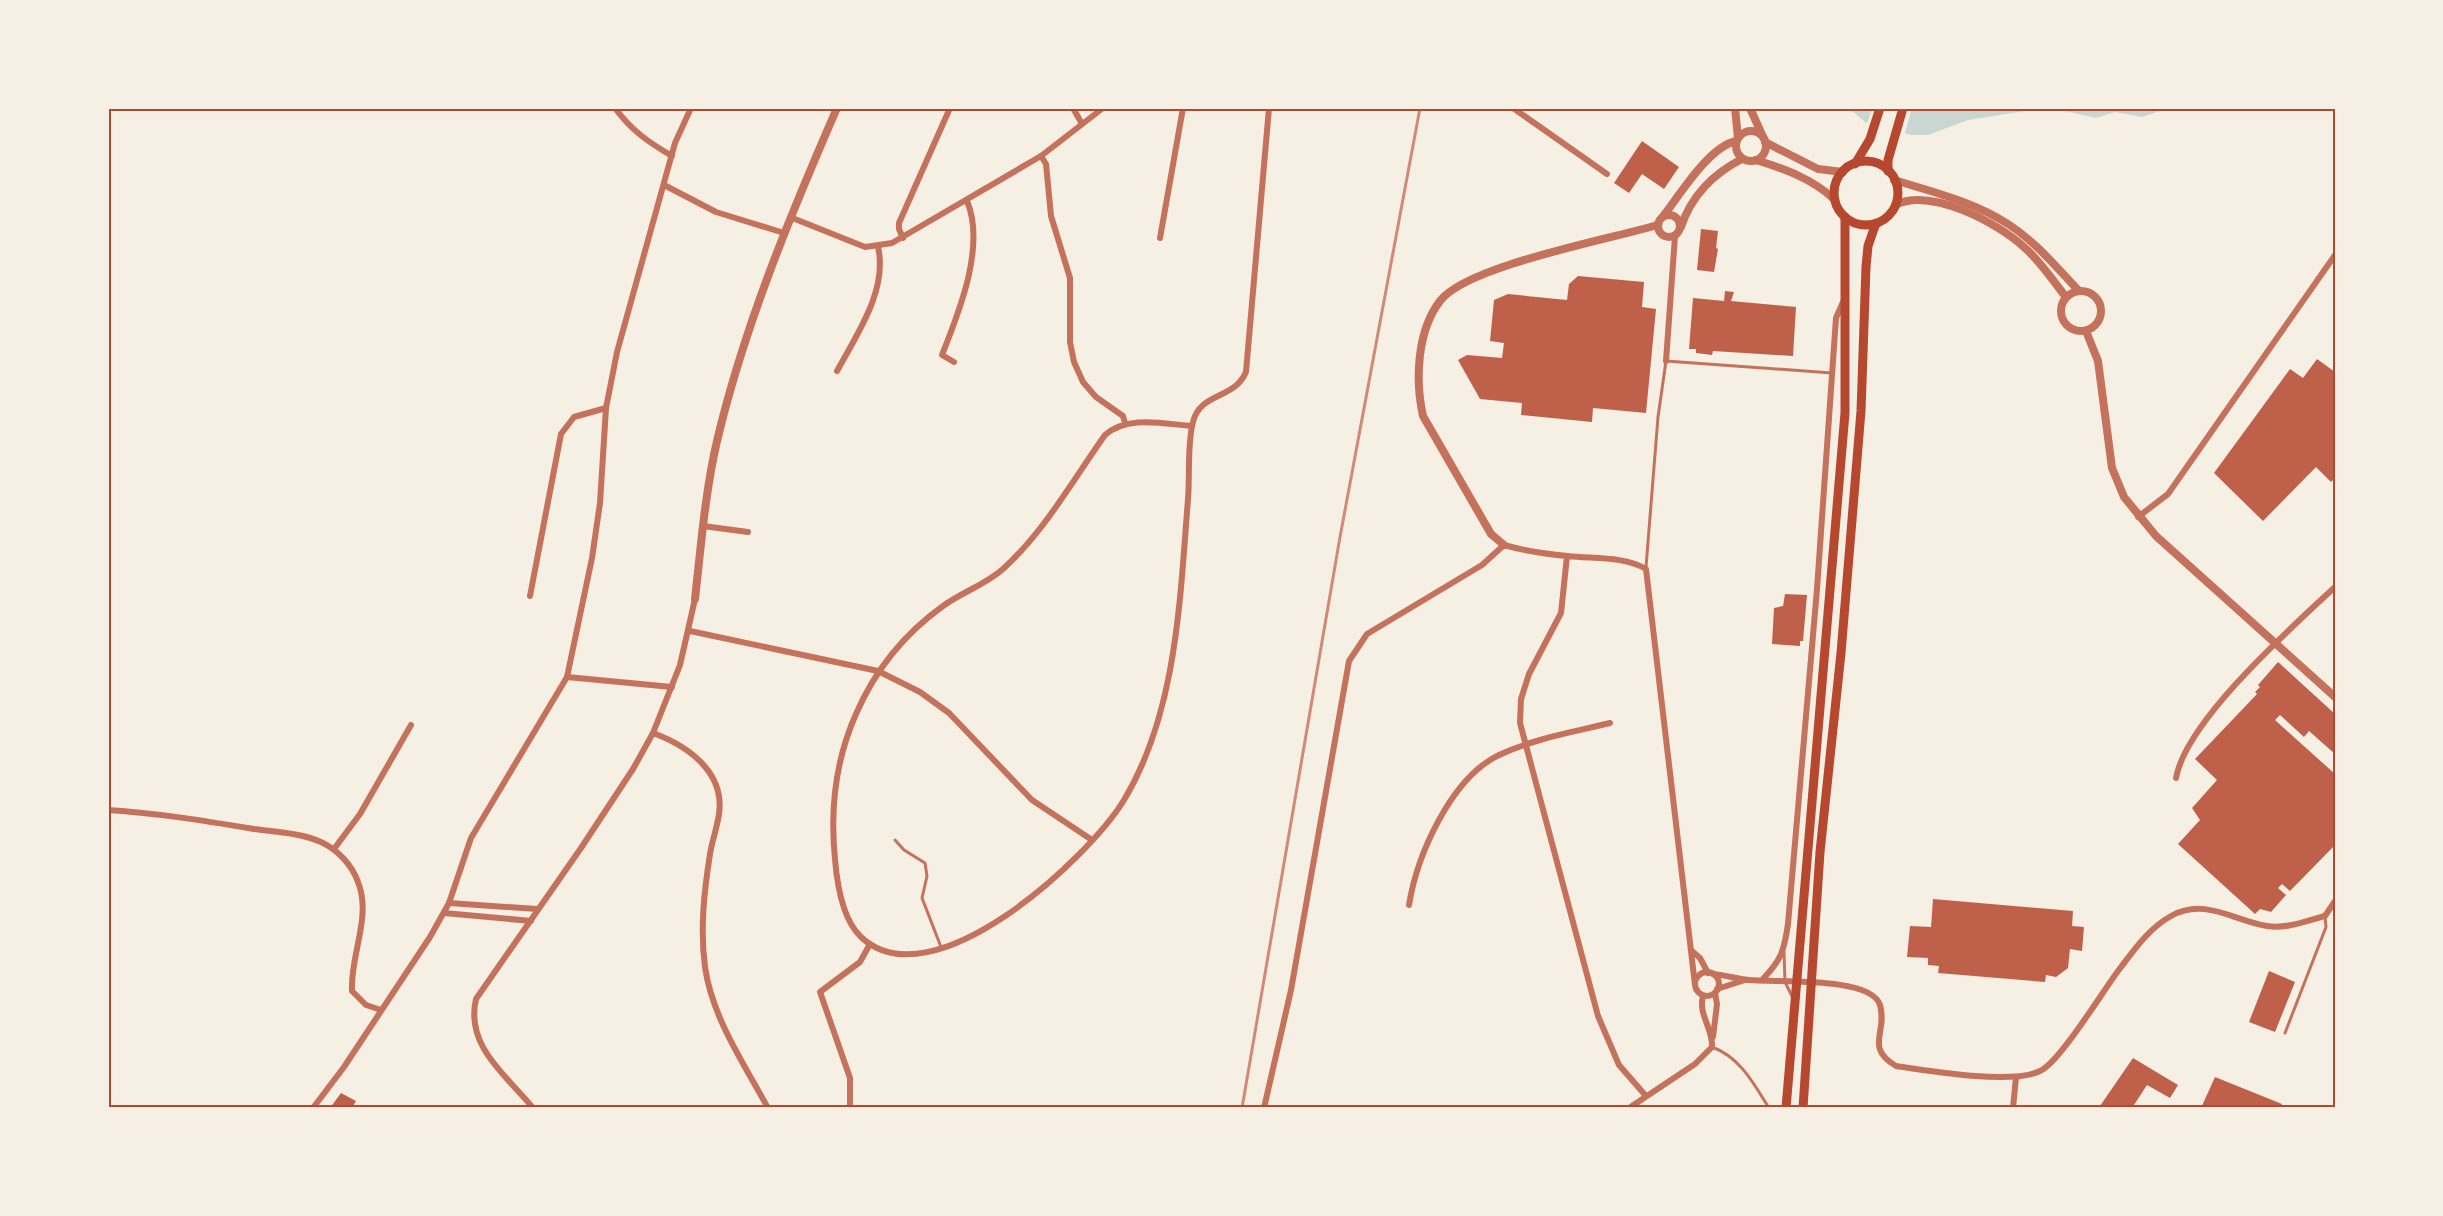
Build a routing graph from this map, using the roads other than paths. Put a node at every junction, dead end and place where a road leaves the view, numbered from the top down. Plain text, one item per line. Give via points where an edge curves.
1 (615, 108) edge
2 (691, 108) edge
3 (837, 108) edge
4 (950, 108) edge
5 (1073, 108) edge
6 (1103, 108) edge
7 (1183, 108) edge
8 (1269, 108) edge
9 (1513, 108) edge
10 (1735, 108) edge
11 (1750, 108) edge
12 (1880, 108) edge
13 (1903, 108) edge
14 (1082, 124) junction
15 (1737, 140) junction
16 (1764, 140) junction
17 (672, 156) junction
18 (1041, 156) junction
19 (1742, 159) junction
20 (1756, 160) junction
21 (1855, 164) junction
22 (1888, 171) junction
23 (1843, 172) junction
24 (1606, 174) dead end
25 (1894, 180) junction
26 (664, 185) junction
27 (1835, 200) junction
28 (967, 201) junction
29 (1895, 205) junction
30 (1665, 215) junction
31 (790, 217) junction
32 (1845, 217) junction
33 (1876, 223) junction
34 (1658, 225) junction
35 (1680, 227) junction
36 (783, 233) junction
37 (1675, 236) junction
38 (903, 238) junction
39 (1160, 238) dead end
40 (878, 247) junction
41 (2335, 255) edge
42 (2079, 291) junction
43 (2066, 297) junction
44 (1844, 299) junction
45 (2086, 331) junction
46 (1666, 361) junction
47 (954, 362) dead end
48 (837, 371) dead end
49 (1832, 373) junction
50 (606, 408) junction
51 (1125, 423) junction
52 (1192, 426) junction
53 (2138, 517) junction
54 (703, 526) junction
55 (748, 532) dead end
56 (1504, 545) junction
57 (1567, 556) junction
58 (1646, 569) junction
59 (2335, 587) edge
60 (530, 596) dead end
61 (695, 599) joint
62 (690, 631) junction
63 (2276, 642) junction
64 (878, 671) junction
65 (567, 677) junction
66 (672, 687) junction
67 (2335, 697) edge
68 (1610, 723) dead end
69 (411, 725) dead end
70 (653, 733) junction
71 (1524, 745) junction
72 (2176, 778) dead end
73 (108, 810) edge
74 (895, 840) dead end
75 (1092, 840) junction
76 (334, 849) junction
77 (2335, 901) edge
78 (449, 903) junction
79 (1409, 905) dead end
80 (537, 909) junction
81 (444, 913) junction
82 (2325, 916) junction
83 (531, 921) junction
84 (870, 944) junction
85 (941, 948) junction
86 (1784, 950) junction
87 (1692, 951) junction
88 (1710, 974) junction
89 (1747, 980) junction
90 (1762, 980) junction
91 (1785, 982) junction
92 (1796, 982) junction
93 (1814, 983) junction
94 (1695, 984) junction
95 (1716, 991) junction
96 (1703, 996) junction
97 (1794, 1000) junction
98 (381, 1010) junction
99 (2285, 1033) dead end
100 (1713, 1038) junction
101 (1713, 1047) junction
102 (2016, 1077) junction
103 (1646, 1096) junction
104 (313, 1108) edge
105 (533, 1108) edge
106 (768, 1108) edge
107 (850, 1108) edge
108 (1264, 1108) edge
109 (1629, 1108) edge
110 (1768, 1108) edge
111 (1786, 1108) edge
112 (1803, 1108) edge
113 (2013, 1108) edge

1 - 17 street via 642,139
2 - 17 street
3 - 31 street
4 - 38 street via 899,223
5 - 14 street
6 - 14 street
7 - 39 street
8 - 52 street via 1246,372 1236,388 1198,409
9 - 24 street
10 - 15 street
11 - 16 street
12 - 21 main road via 1870,138
13 - 22 main road
14 - 18 street
15 - 16 street via 1752,131
15 - 19 street via 1736,151
15 - 30 street via 1707,160
16 - 20 street via 1764,153
16 - 23 street via 1818,169
17 - 26 street
18 - 28 street
18 - 51 street via 1046,164 1051,216 1070,278 1070,342 1074,363 1083,382
19 - 20 street
19 - 35 street via 1713,178
20 - 27 street via 1815,184
21 - 22 main road via 1873,163
21 - 23 main road
22 - 25 main road
23 - 27 main road via 1836,185
25 - 29 main road via 1898,194
25 - 42 street via 1980,208 2008,224 2042,251
26 - 36 street via 716,212
26 - 50 street via 617,352
27 - 32 main road
28 - 38 street
28 - 47 street via 973,221 969,269 942,355
29 - 33 main road via 1889,215
29 - 43 street via 1912,200 1934,202 1992,224 2027,249
30 - 34 street
30 - 35 street via 1676,217
31 - 36 street
31 - 40 street via 849,243
32 - 33 main road via 1860,224
32 - 44 main road
33 - 93 main road via 1866,267 1861,411 1820,852
34 - 37 street via 1663,236
34 - 56 street via 1468,279 1440,301 1429,322 1420,362 1423,416 1491,534
35 - 37 street
36 - 54 street via 731,390
37 - 46 street
38 - 40 street
40 - 48 street via 882,265 876,289
41 - 53 street via 2168,494
42 - 43 street
42 - 45 street via 2097,298 2102,311 2097,324
43 - 45 street via 2061,309 2064,321 2073,330
44 - 49 street via 1836,318
44 - 92 main road via 1845,413
45 - 53 street via 2098,361 2112,468 2118,487
46 - 49 lane
46 - 58 lane
49 - 86 street
50 - 60 street via 574,417 561,434
50 - 65 street via 594,547
51 - 52 street
51 - 64 street via 1105,435 1020,552 985,583 944,605 921,623
52 - 75 street via 1175,632 1157,723 1123,801
53 - 63 street
54 - 55 street
54 - 61 street
56 - 57 street
56 - 108 street via 1482,565 1367,634 1349,661 1291,990
57 - 58 street via 1615,560
57 - 71 street via 1561,613 1529,674 1521,699
58 - 87 street
59 - 63 street
61 - 62 street
62 - 64 street
62 - 66 street
63 - 67 street
63 - 72 street via 2226,698 2179,763
64 - 75 street via 920,692 949,713 1032,800
64 - 84 street via 856,715 841,759 832,838 844,905 855,929
65 - 66 street
65 - 78 street via 471,838
66 - 70 street
68 - 71 street
69 - 76 street via 360,814
70 - 80 street via 588,838
70 - 106 street via 696,757 714,777 719,793 720,813 703,902 705,968 720,1015
71 - 79 street via 1497,756 1472,773 1454,797 1419,861
71 - 103 street via 1598,1016 1619,1065
73 - 76 street via 301,836
74 - 85 lane via 925,863 927,876 922,898
75 - 85 street via 1020,906
76 - 98 street via 351,868 361,896 352,991 366,1005
77 - 82 street
78 - 80 street
78 - 81 street
80 - 83 street
81 - 83 street
81 - 98 street
82 - 99 lane via 2326,927
82 - 102 street via 2278,927 2250,922 2223,911 2179,912 2146,934 2070,1041 2042,1071
83 - 105 street via 483,987 472,1019 480,1045
84 - 85 street via 895,954 912,955
84 - 107 street via 860,962 820,992 850,1078
86 - 90 street via 1779,963
86 - 91 lane
87 - 88 street
87 - 94 street
88 - 89 street
88 - 94 street via 1697,977
88 - 95 street via 1718,981
89 - 90 street
89 - 95 street
90 - 91 street
91 - 92 street
91 - 97 lane
92 - 93 street
92 - 97 main road
93 - 102 street via 1858,988 1876,998 1881,1012 1878,1047 1881,1056 1896,1066
93 - 112 main road
94 - 96 street
95 - 96 street
95 - 100 street
96 - 100 street via 1700,1007
97 - 111 main road
98 - 104 street
100 - 101 street
101 - 103 street via 1695,1064
101 - 110 lane via 1739,1064
102 - 113 street
103 - 109 street

